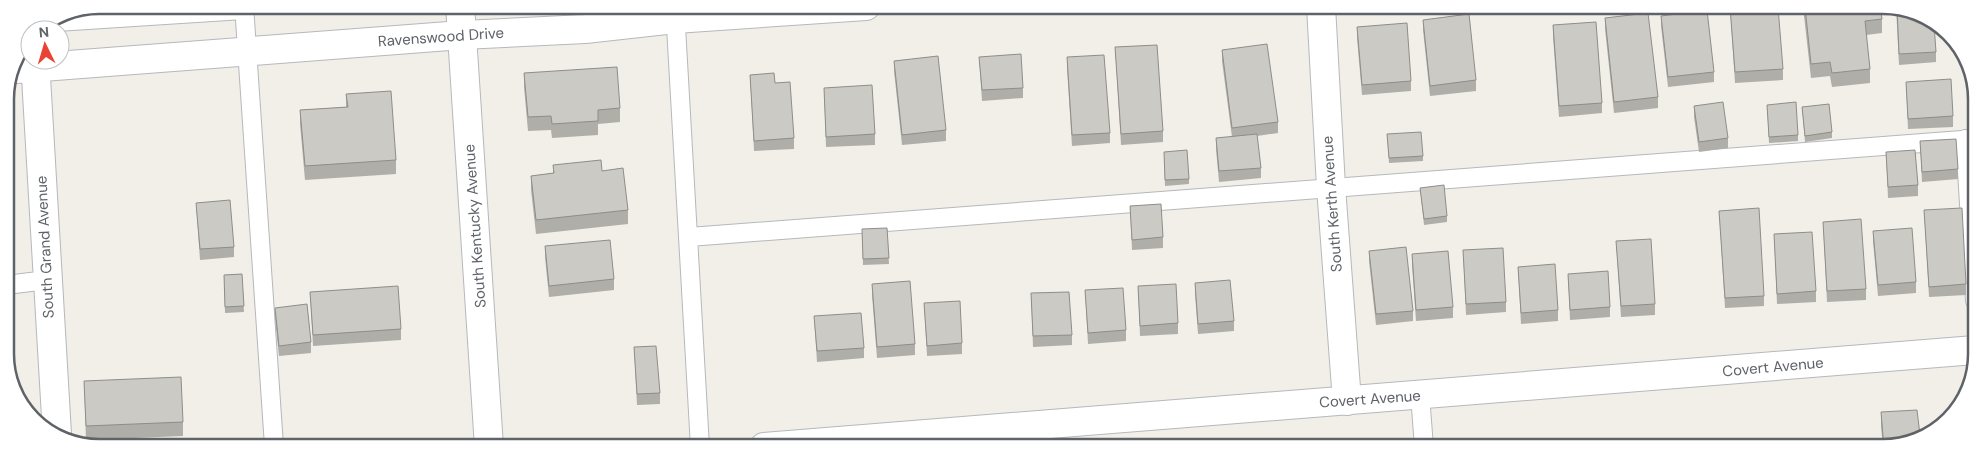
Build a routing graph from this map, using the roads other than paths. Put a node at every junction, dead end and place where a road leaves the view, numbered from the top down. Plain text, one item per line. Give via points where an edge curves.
1 (103, 14) edge
2 (245, 14) edge
3 (461, 14) edge
4 (664, 14) edge
5 (675, 14) edge
6 (1321, 14) edge
7 (81, 15) edge
8 (462, 35) junction
9 (247, 52) junction
10 (70, 63) edge
11 (29, 70) edge
12 (1968, 139) edge
13 (1331, 187) junction
14 (689, 237) junction
15 (47, 280) junction
16 (14, 284) edge
17 (1968, 351) edge
18 (1420, 395) junction
19 (1347, 401) junction
20 (57, 428) edge
21 (274, 439) edge
22 (488, 439) edge
23 (700, 439) edge
24 (865, 439) edge
25 (1423, 439) edge

1 - 7 street
2 - 9 lane
3 - 8 street, South Kentucky Avenue
4 - 8 street, Ravenswood Drive via 585,29
5 - 14 lane
6 - 13 street, South Kerth Avenue
8 - 9 street, Ravenswood Drive
8 - 22 street, South Kentucky Avenue
9 - 10 street, Ravenswood Drive
9 - 21 lane
11 - 15 street, South Grand Avenue
12 - 13 lane
13 - 14 lane
13 - 19 street, South Kerth Avenue
14 - 23 lane
15 - 16 lane
15 - 20 street, South Grand Avenue
17 - 18 street, Covert Avenue
18 - 19 street, Covert Avenue
18 - 25 lane
19 - 24 street, Covert Avenue

